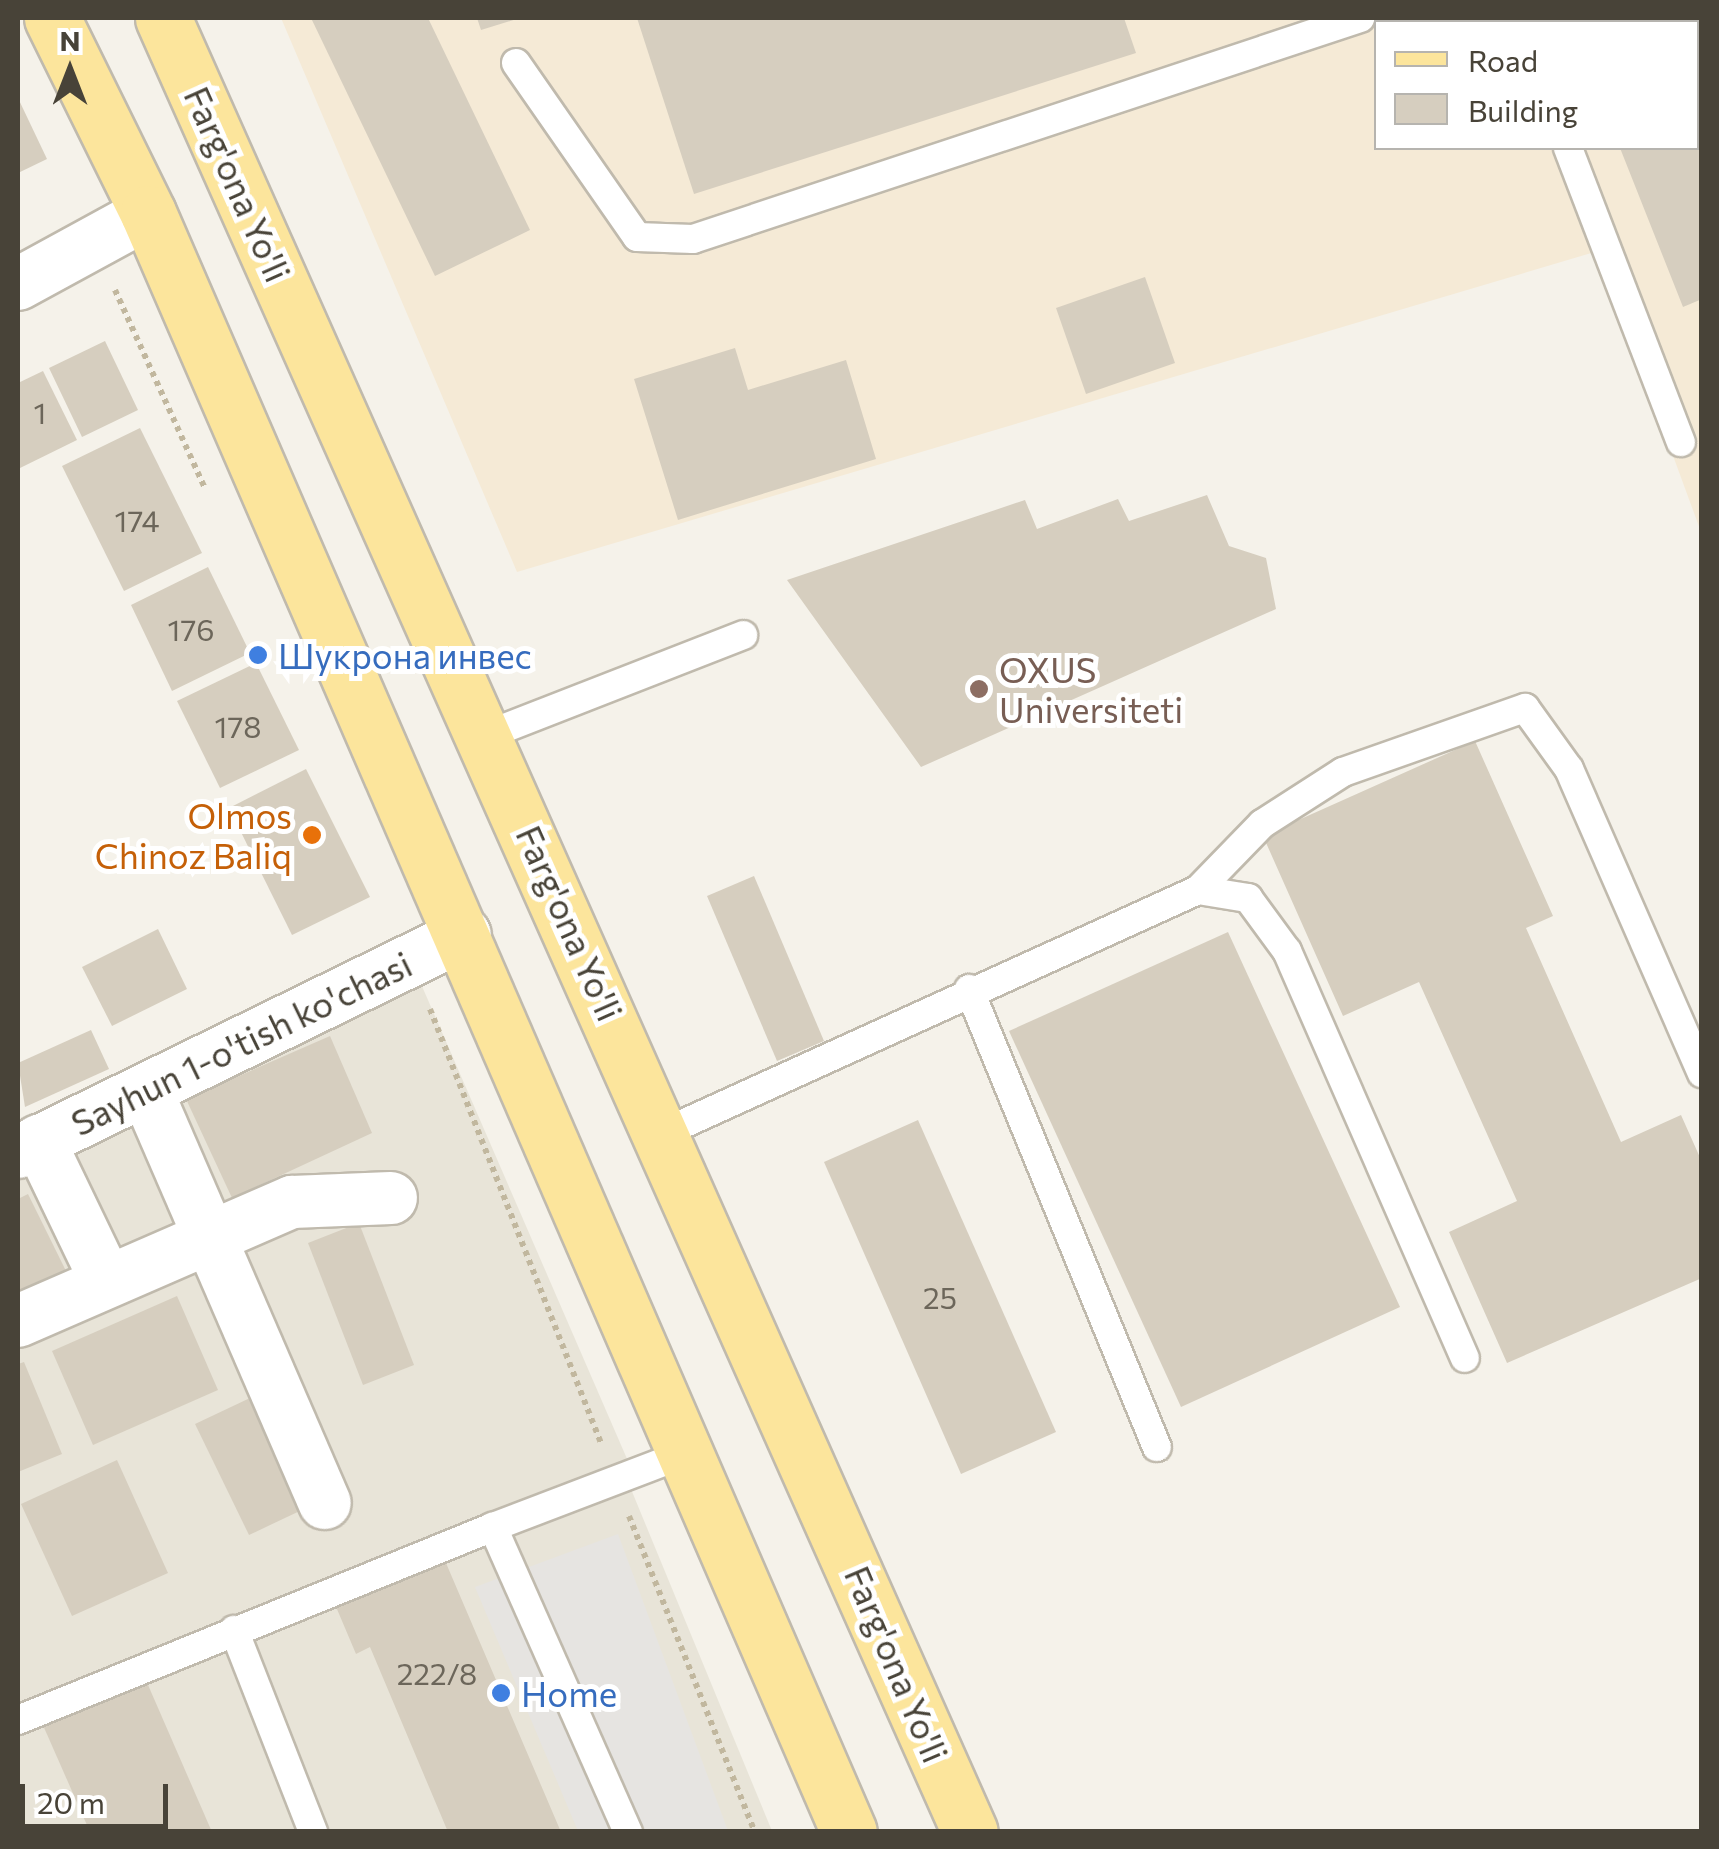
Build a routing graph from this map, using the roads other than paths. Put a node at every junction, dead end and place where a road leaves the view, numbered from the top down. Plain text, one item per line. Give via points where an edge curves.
1 (52, 18) edge
2 (162, 18) edge
3 (1360, 18) edge
4 (516, 63) dead end
5 (1569, 150) edge
6 (148, 213) junction
7 (18, 284) edge
8 (1681, 442) dead end
9 (742, 636) dead end
10 (487, 736) junction
11 (1198, 890) junction
12 (465, 934) junction
13 (969, 989) junction
14 (1702, 1073) edge
15 (146, 1090) junction
16 (664, 1133) junction
17 (28, 1146) edge
18 (391, 1198) dead end
19 (210, 1237) junction
20 (106, 1280) junction
21 (18, 1321) edge
22 (1465, 1358) dead end
23 (1158, 1447) dead end
24 (684, 1454) junction
25 (324, 1503) dead end
26 (494, 1526) junction
27 (234, 1630) junction
28 (18, 1720) edge
29 (313, 1832) edge
30 (628, 1832) edge
31 (849, 1832) edge
32 (970, 1832) edge

1 - 6 main road
2 - 10 main road, Farg'ona Yo'li
3 - 4 lane via 693,239 637,237
5 - 8 lane
6 - 7 street
6 - 12 main road
9 - 10 lane
10 - 16 main road, Farg'ona Yo'li
11 - 13 lane
11 - 14 lane via 1262,824 1343,772 1525,708 1569,769
11 - 22 lane via 1248,898 1287,951
12 - 15 street, Sayhun 1-o'tish ko'chasi
12 - 24 main road
13 - 16 lane
13 - 23 lane
15 - 17 street, Sayhun 1-o'tish ko'chasi
15 - 19 street
16 - 32 main road, Farg'ona Yo'li
17 - 20 street
18 - 19 street via 292,1202
19 - 20 street
19 - 25 street
20 - 21 street
24 - 26 lane
24 - 31 main road
26 - 27 lane
26 - 30 lane
27 - 28 lane
27 - 29 lane

